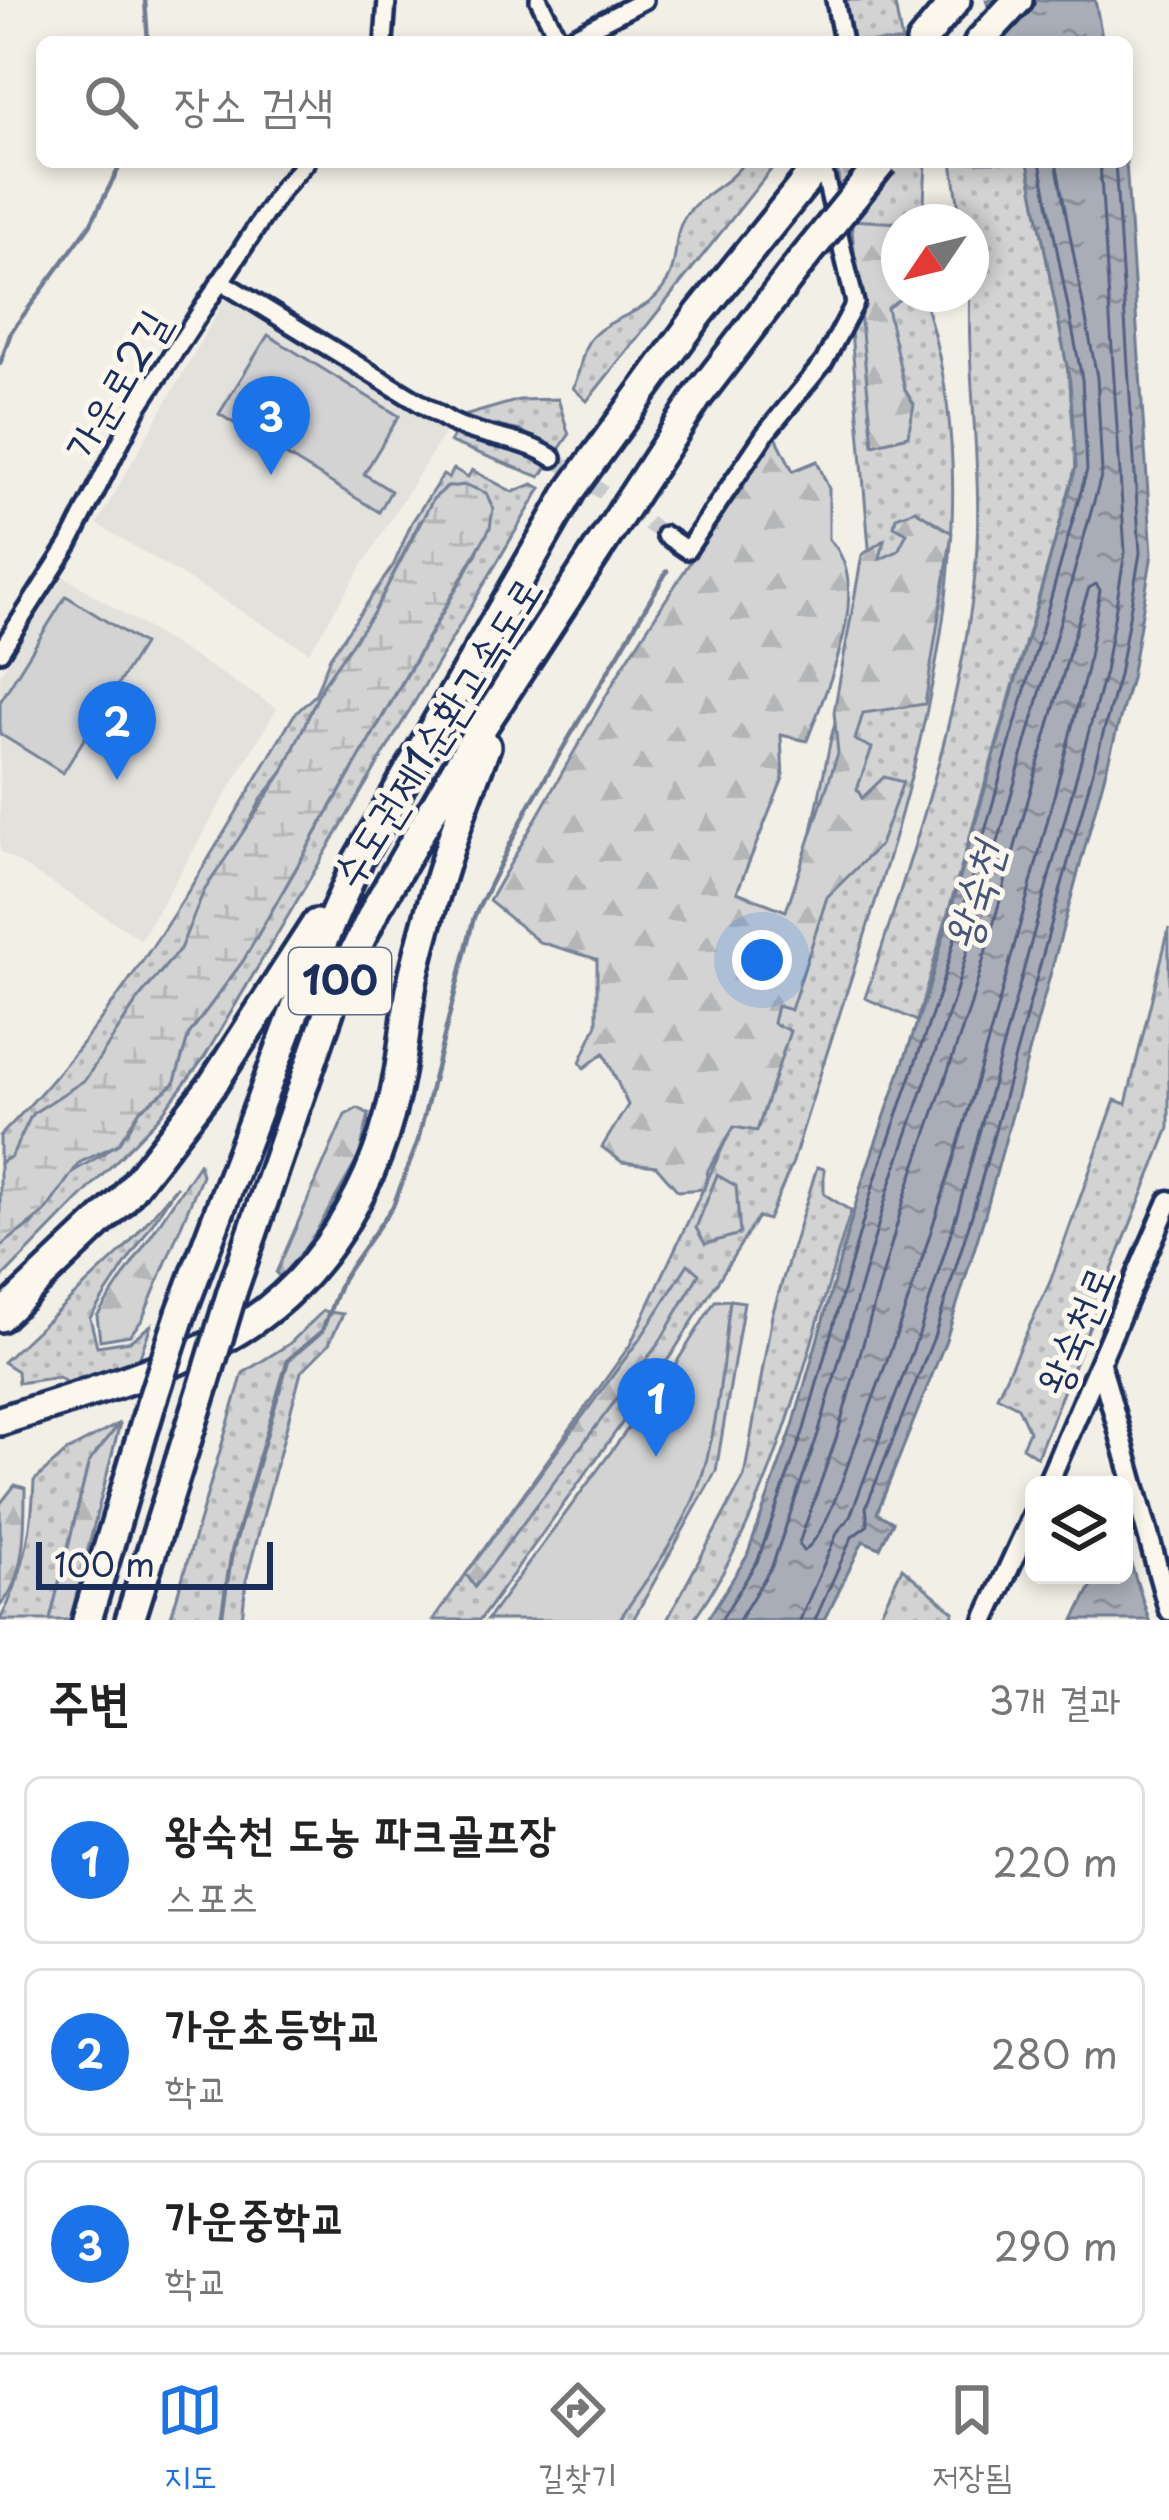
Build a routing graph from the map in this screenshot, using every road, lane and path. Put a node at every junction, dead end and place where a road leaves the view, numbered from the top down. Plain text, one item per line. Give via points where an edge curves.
1 (387, 0) edge
2 (539, 0) edge
3 (644, 0) edge
4 (835, 0) edge
5 (956, 0) edge
6 (1018, 0) edge
7 (384, 36) edge
8 (558, 36) edge
9 (573, 36) edge
10 (842, 36) edge
11 (926, 36) edge
12 (985, 36) edge
13 (300, 168) edge
14 (817, 168) edge
15 (823, 168) edge
16 (877, 168) edge
17 (220, 281) junction
18 (553, 458) tunnel mouth
19 (665, 535) dead end
20 (0, 652) edge
21 (505, 697) junction
22 (358, 860) junction
23 (1169, 1202) edge
24 (0, 1317) edge
25 (1101, 1366) junction
26 (0, 1421) edge
27 (1051, 1476) edge
28 (1025, 1533) edge
29 (1169, 1610) edge
30 (88, 1620) edge
31 (130, 1620) edge
32 (985, 1620) edge

1 - 7 street
2 - 8 street
3 - 9 street
4 - 10 street
5 - 11 highway
6 - 12 highway
13 - 17 street, 가운로2길
14 - 22 highway, 수도권제1순환고속도로 / 100 via 572,490
15 - 19 street via 855,303 824,362 687,550
16 - 21 highway, 수도권제1순환고속도로 / 100, bridge via 698,396
17 - 18 street via 452,422 530,442
17 - 20 street, 가운로2길 via 138,407 69,544
21 - 26 highway via 447,846 388,1119 360,1199 308,1274 218,1342
21 - 31 highway, 수도권제1순환고속도로 / 100, bridge via 338,985
22 - 24 highway via 213,1084 135,1184
22 - 30 highway, 수도권제1순환고속도로 / 100, bridge via 181,1313
23 - 25 street, 왕숙천로
25 - 27 street, 왕숙천로
25 - 29 street
28 - 32 street

